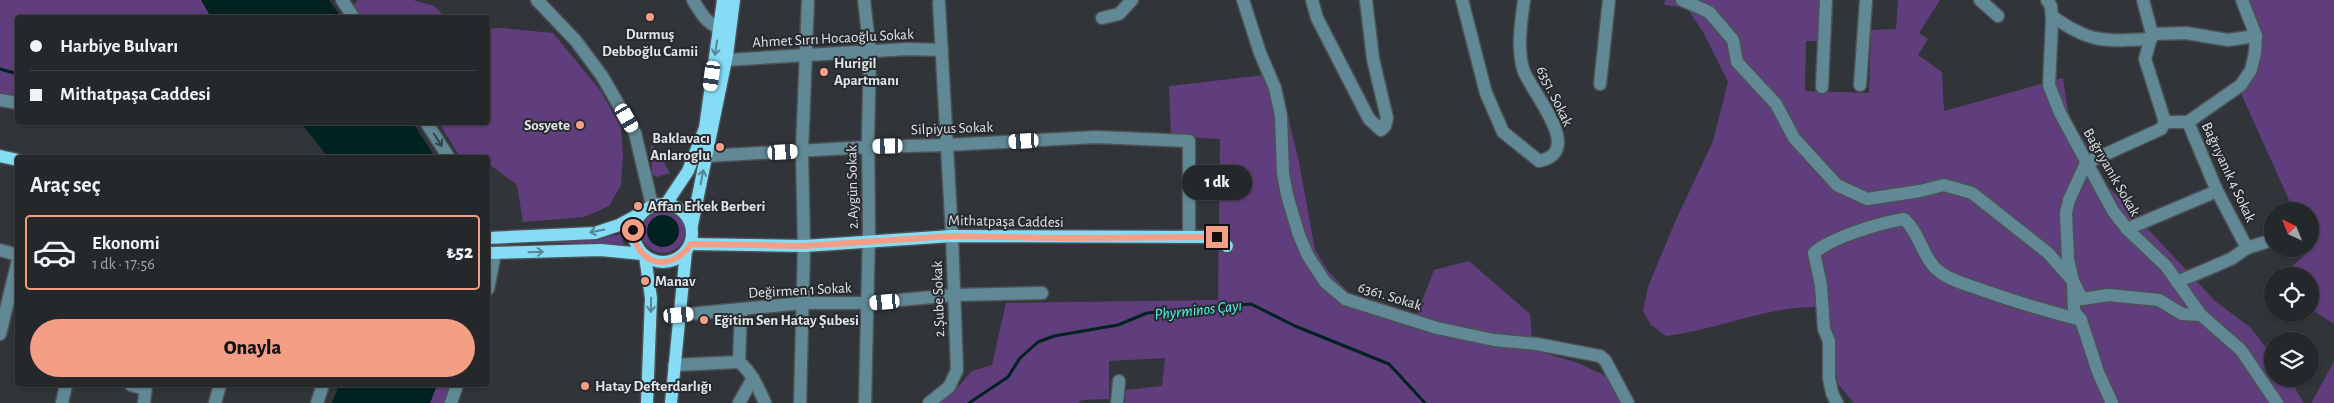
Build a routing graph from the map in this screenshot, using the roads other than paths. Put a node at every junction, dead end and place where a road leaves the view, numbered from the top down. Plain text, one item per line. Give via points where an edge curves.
1 (693, 0) edge
2 (723, 0) edge
3 (734, 0) edge
4 (808, 0) edge
5 (864, 0) edge
6 (1132, 0) edge
7 (1243, 0) edge
8 (1312, 0) edge
9 (1366, 0) edge
10 (1462, 0) edge
11 (1524, 0) edge
12 (1610, 0) edge
13 (1682, 0) edge
14 (1826, 0) edge
15 (1866, 0) edge
16 (1980, 0) edge
17 (2047, 0) edge
18 (2143, 0) edge
19 (2242, 0) edge
20 (542, 2) edge
21 (344, 3) edge
22 (939, 3) dead end
23 (352, 15) edge
24 (1998, 16) dead end
25 (2052, 16) junction
26 (1102, 18) dead end
27 (724, 30) junction
28 (2152, 36) junction
29 (2256, 36) junction
30 (942, 50) junction
31 (870, 52) junction
32 (807, 55) junction
33 (726, 60) junction
34 (1600, 84) dead end
35 (1860, 85) dead end
36 (1822, 87) dead end
37 (0, 100) edge
38 (15, 102) edge
39 (2165, 122) junction
40 (2188, 122) junction
41 (428, 125) edge
42 (947, 145) junction
43 (868, 147) junction
44 (802, 151) junction
45 (447, 155) edge
46 (0, 156) edge
47 (706, 156) junction
48 (15, 159) edge
49 (2086, 162) junction
50 (2217, 192) junction
51 (666, 204) junction
52 (652, 205) junction
53 (641, 212) junction
54 (692, 225) junction
55 (2127, 230) junction
56 (952, 236) junction
57 (1190, 237) junction
58 (490, 238) edge
59 (868, 242) junction
60 (2264, 243) edge
61 (804, 246) junction
62 (1227, 246) dead end
63 (688, 248) junction
64 (2247, 248) junction
65 (0, 250) edge
66 (15, 253) edge
67 (491, 253) edge
68 (643, 255) junction
69 (15, 275) edge
70 (2073, 281) junction
71 (2177, 282) junction
72 (1042, 292) dead end
73 (954, 295) junction
74 (803, 303) junction
75 (868, 303) junction
76 (741, 309) junction
77 (679, 315) junction
78 (2201, 315) junction
79 (7, 316) edge
80 (2081, 320) junction
81 (0, 334) edge
82 (739, 362) junction
83 (674, 365) junction
84 (753, 378) junction
85 (1119, 381) dead end
86 (66, 387) edge
87 (145, 387) edge
88 (219, 387) edge
89 (323, 387) edge
90 (456, 387) edge
91 (62, 403) edge
92 (144, 403) edge
93 (215, 403) edge
94 (317, 403) edge
95 (451, 403) edge
96 (647, 403) edge
97 (671, 403) edge
98 (739, 403) edge
99 (765, 403) edge
100 (800, 403) edge
101 (865, 403) edge
102 (929, 403) edge
103 (1117, 403) edge
104 (1628, 403) edge
105 (1837, 403) edge
106 (2112, 403) edge
107 (2277, 403) edge

1 - 27 street via 706,21
2 - 27 main road
3 - 27 main road
4 - 32 street
5 - 31 street, 2.Aygün Sokak
6 - 26 street via 1119,14
7 - 104 street, 6361. Sokak via 1275,88 1281,116 1283,173 1290,203 1308,256 1325,282 1345,300 1437,328 1600,356
8 - 9 street via 1317,18 1369,119 1381,130 1386,126 1387,118 1372,59
10 - 11 street, 6351. Sokak via 1486,93 1502,132 1539,161 1554,154 1558,140 1553,121 1524,70 1520,30
12 - 34 street
13 - 70 street via 1709,12 1733,40 1737,62 1776,104 1794,138 1837,185 1867,199 1944,185 1972,193 2048,253
14 - 36 street
15 - 35 street
16 - 24 street
17 - 25 street, Bağrıyanık Sokak
18 - 28 street
19 - 29 street
20 - 52 street via 602,76 635,132
21 - 23 street
22 - 30 street, 2.Şube Sokak
25 - 28 street via 2081,34 2102,41
25 - 49 street, Bağrıyanık Sokak via 2049,85
27 - 33 main road
27 -> 51 main road via 705,128 688,171
28 - 29 street via 2186,33 2228,40
28 - 39 street via 2145,59
29 - 40 street via 2256,53 2241,85
30 - 31 street, Ahmet Sırrı Hocaoğlu Sokak
30 - 42 street, 2.Şube Sokak
31 - 32 street, Ahmet Sırrı Hocaoğlu Sokak
31 - 43 street, 2.Aygün Sokak
32 - 33 street, Ahmet Sırrı Hocaoğlu Sokak
32 - 44 street
33 - 47 main road
37 - 38 street
39 - 40 street
39 - 49 street via 2161,129
40 - 50 street, Bağrıyanık 4 Sokak
41 -> 45 street
42 - 43 street, Silpiyus Sokak
42 - 56 street, 2.Şube Sokak
42 - 57 street, Silpiyus Sokak via 1096,137 1189,141
43 - 44 street, Silpiyus Sokak
43 - 59 street, 2.Aygün Sokak
44 - 47 street, Silpiyus Sokak
44 - 61 street
46 - 48 main road
54 -> 47 main road
49 - 55 street, Bağrıyanık Sokak
49 - 70 street via 2066,213 2068,259
50 - 55 street
50 - 64 street, Bağrıyanık 4 Sokak
51 - 52 main road
51 - 54 main road via 682,211
52 - 53 main road
53 -> 58 main road via 619,225 595,232
53 - 68 main road via 633,230 634,240
54 - 63 main road via 694,235
55 - 71 street, Bağrıyanık Sokak via 2166,266
56 - 57 main road, Mithatpaşa Caddesi
56 - 59 main road, Mithatpaşa Caddesi
56 - 73 street, 2.Şube Sokak
57 - 62 main road, Mithatpaşa Caddesi via 1217,237
59 - 61 main road, Mithatpaşa Caddesi
59 - 75 street, 2.Aygün Sokak
60 - 64 street
61 - 63 main road, Mithatpaşa Caddesi
61 - 74 street
63 - 68 main road via 670,261 661,262
63 - 77 main road
64 - 71 street
65 - 66 street
67 -> 68 main road via 601,250
68 -> 96 main road via 651,298
69 - 79 street
70 - 78 street via 2082,299 2108,295 2158,300 2182,314
70 - 80 street via 2074,311
71 - 78 street, Bağrıyanık Sokak
72 - 73 street, Değirmen 1 Sokak
73 - 75 street, Değirmen 1 Sokak
73 - 102 street, 2.Şube Sokak via 957,370 949,387
74 - 75 street, Değirmen 1 Sokak
74 - 76 street, Değirmen 1 Sokak
74 - 100 street
75 - 101 street, 2.Aygün Sokak
76 - 77 street, Değirmen 1 Sokak
76 - 82 street
77 - 83 main road
78 - 107 street, Bağrıyanık Sokak via 2241,350
79 - 81 street
80 - 105 street via 2036,308 1941,273 1929,262 1912,226 1904,219 1856,232 1814,253 1821,285 1824,329 1829,341 1829,378
80 - 106 street
82 - 83 street
82 - 84 street
83 - 97 main road
84 - 98 street
84 - 99 street
85 - 103 street
86 - 91 street
87 - 92 street
88 - 93 street
89 - 94 street
90 - 95 street

